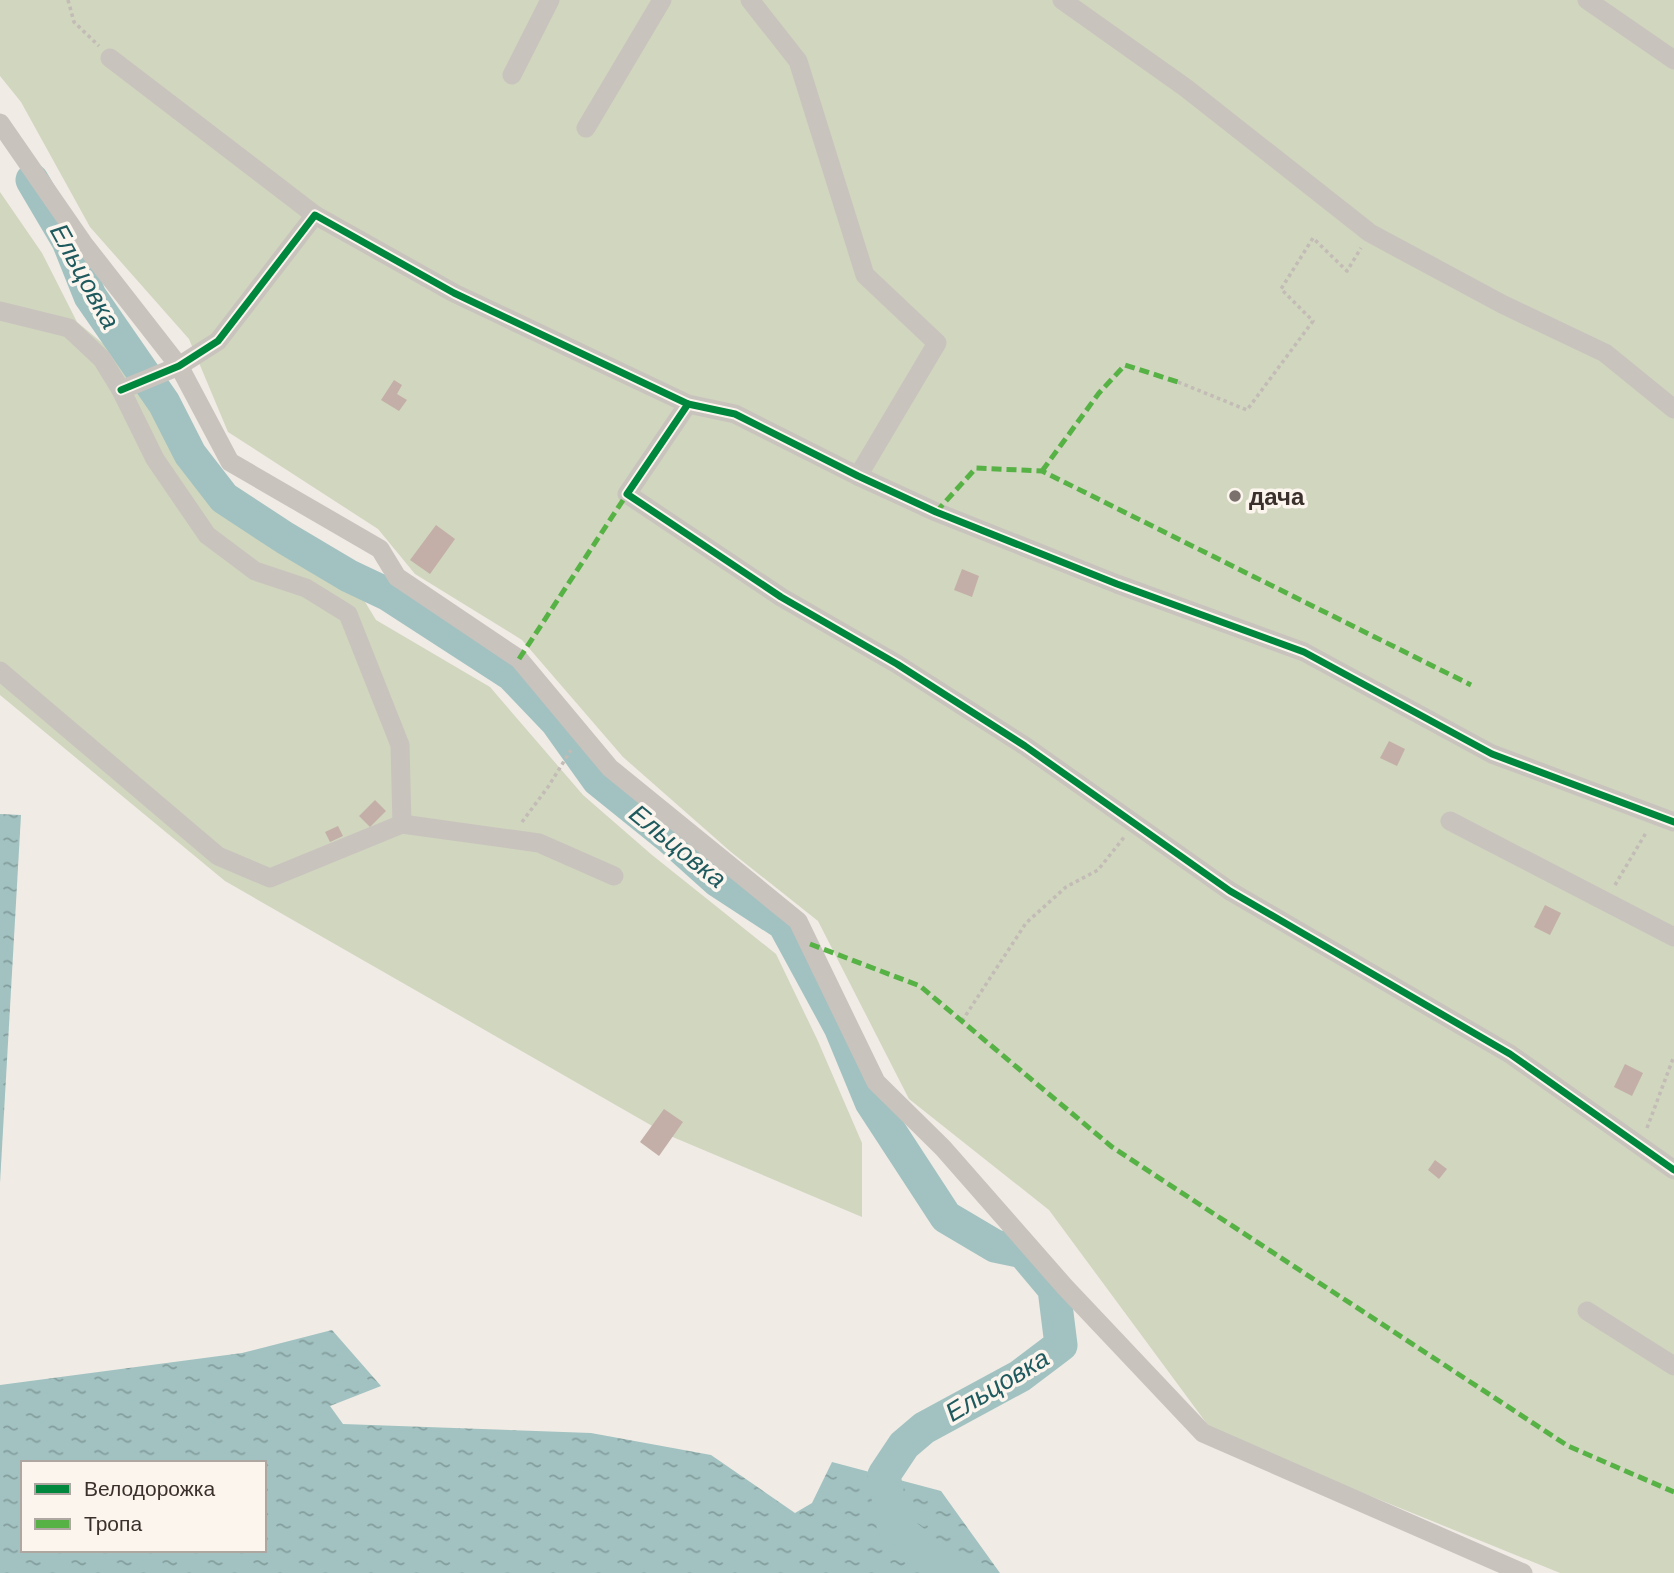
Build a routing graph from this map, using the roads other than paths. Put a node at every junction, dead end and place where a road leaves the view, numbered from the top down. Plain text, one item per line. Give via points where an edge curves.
1 (550, 0) edge
2 (662, 0) edge
3 (750, 0) edge
4 (1062, 0) edge
5 (1587, 0) edge
6 (110, 58) road end
7 (1674, 60) edge
8 (512, 75) dead end
9 (0, 123) edge
10 (586, 128) dead end
11 (315, 215) junction
12 (0, 311) edge
13 (178, 366) junction
14 (121, 390) junction
15 (688, 404) junction
16 (1674, 409) edge
17 (858, 476) junction
18 (0, 671) edge
19 (1665, 818) edge
20 (1450, 821) dead end
21 (402, 824) junction
22 (614, 876) dead end
23 (1674, 937) edge
24 (1674, 1170) edge
25 (1587, 1311) dead end
26 (1674, 1366) edge
27 (1523, 1573) edge

1 - 8 street
2 - 10 street
3 - 17 street via 798,61 864,275 937,343
4 - 16 street via 1186,88 1370,233 1605,353
5 - 7 street
6 - 11 street
9 - 13 street via 83,243
11 - 13 street via 218,341
11 - 15 street via 454,293
12 - 14 street via 69,328 102,359
13 - 14 street
13 - 27 street via 230,462 380,549 397,576 519,659 610,768 798,921 876,1082 943,1148 1065,1287 1203,1433
14 - 21 street via 155,459 206,535 255,571 306,588 348,614 400,745
15 - 17 street via 735,414
15 - 24 street via 627,494 781,597 1013,739 1230,891 1510,1054
17 - 19 street via 1104,579 1304,652 1492,754
18 - 21 street via 218,856 270,878
20 - 23 street
21 - 22 street via 539,843
25 - 26 street

